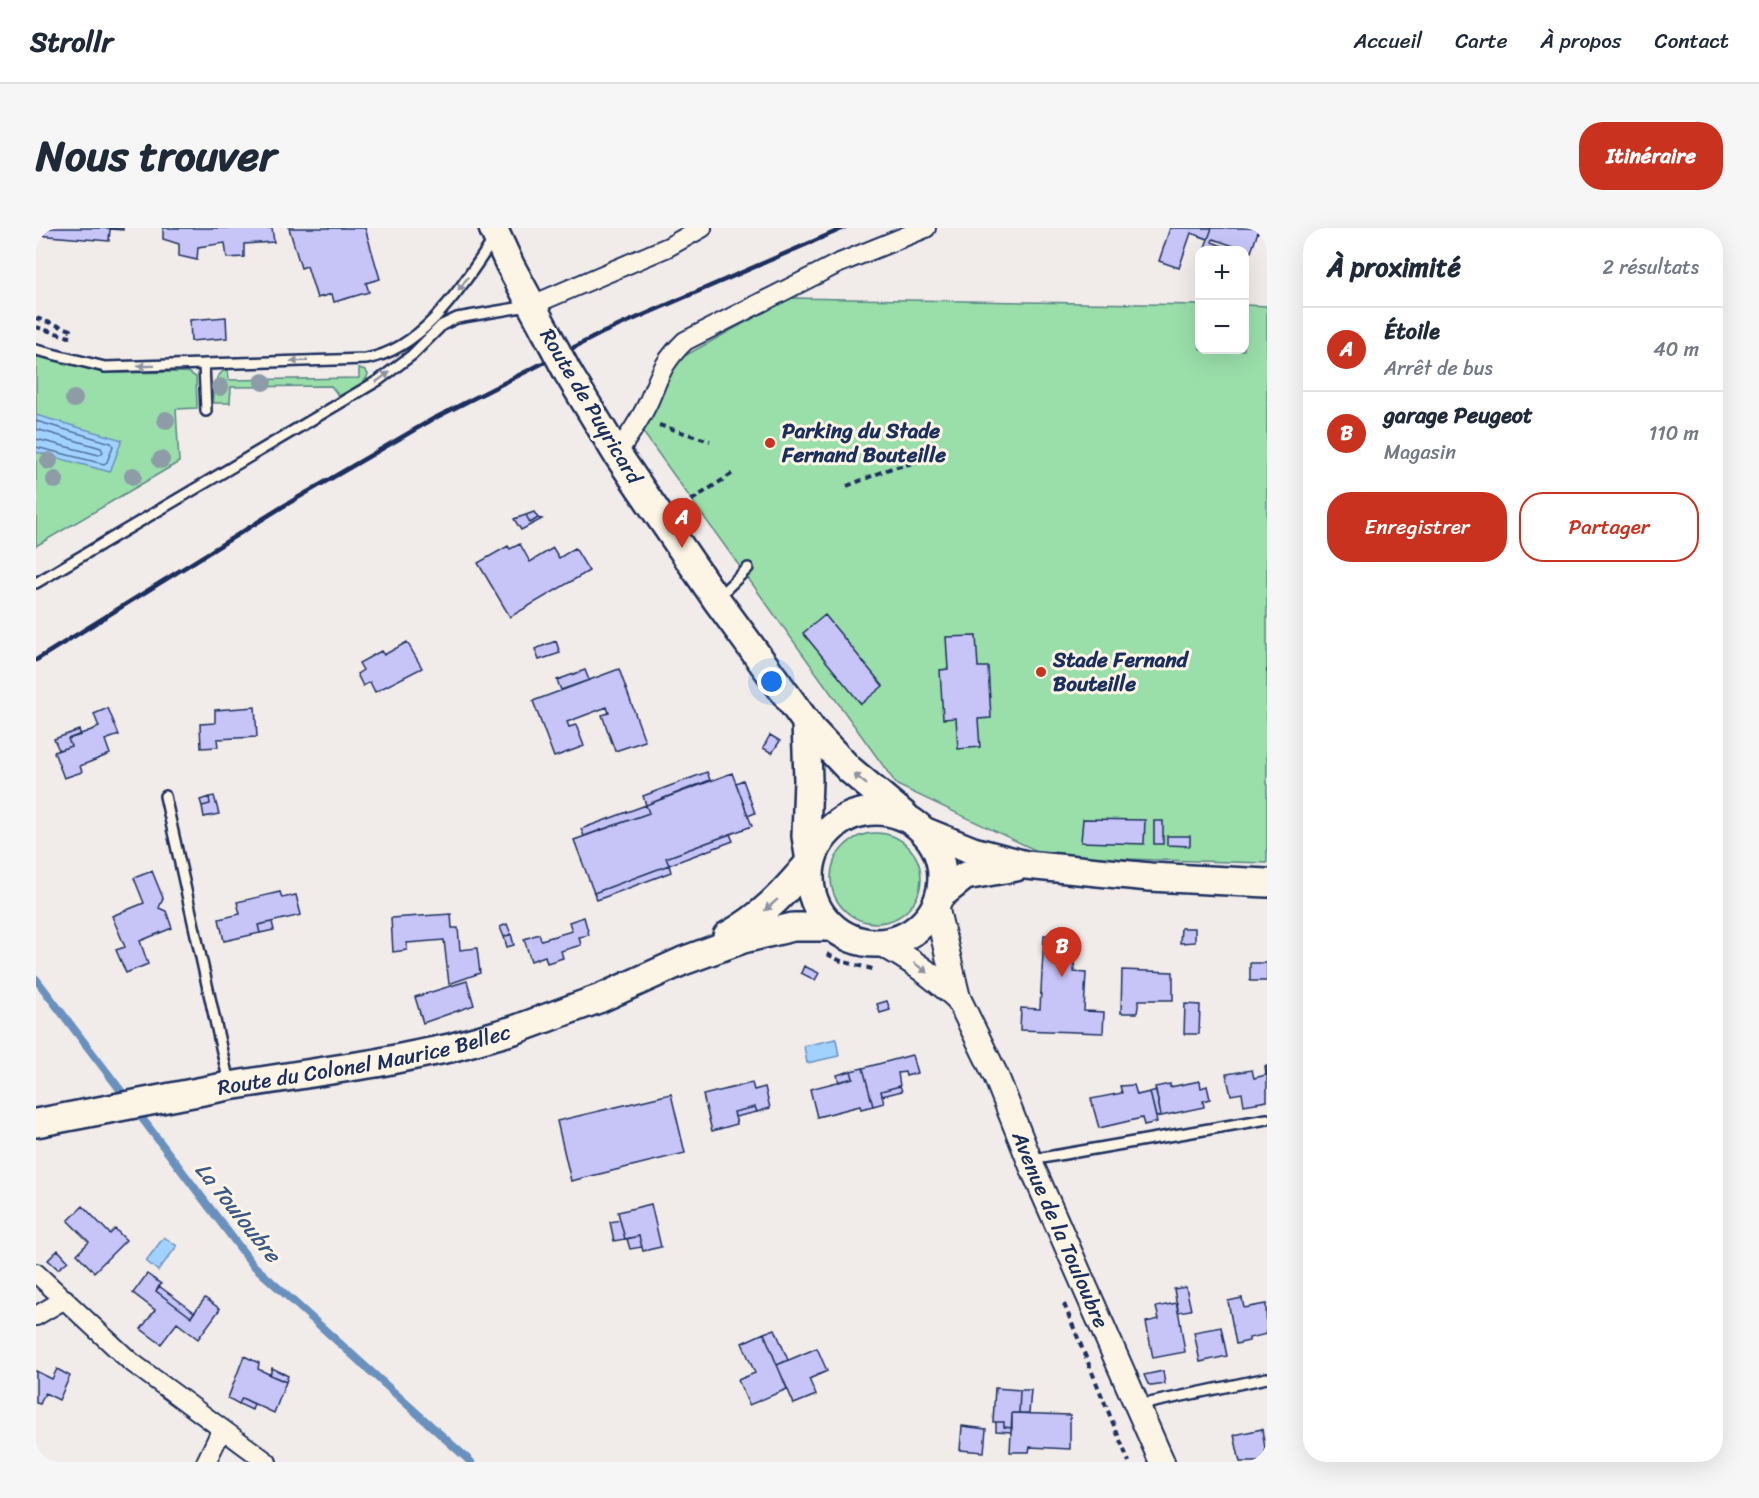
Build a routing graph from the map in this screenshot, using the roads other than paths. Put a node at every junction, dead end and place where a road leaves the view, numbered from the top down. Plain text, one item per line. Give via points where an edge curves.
1 (702, 228) edge
2 (926, 228) edge
3 (495, 232) edge
4 (531, 306) junction
5 (36, 350) edge
6 (204, 364) junction
7 (206, 411) dead end
8 (617, 454) junction
9 (748, 568) dead end
10 (36, 583) edge
11 (716, 599) junction
12 (809, 726) junction
13 (165, 796) dead end
14 (905, 816) junction
15 (926, 832) junction
16 (822, 836) junction
17 (810, 862) junction
18 (1026, 865) junction
19 (1267, 883) edge
20 (938, 901) junction
21 (829, 940) junction
22 (879, 944) junction
23 (683, 961) junction
24 (958, 998) junction
25 (229, 1086) junction
26 (1267, 1119) edge
27 (36, 1123) edge
28 (1029, 1160) junction
29 (36, 1273) edge
30 (65, 1299) junction
31 (36, 1316) edge
32 (1267, 1378) edge
33 (1137, 1406) junction
34 (222, 1429) junction
35 (206, 1462) edge
36 (267, 1462) edge
37 (1162, 1462) edge

1 - 4 street via 668,247
2 - 8 street via 837,264 685,341 659,371 646,406
3 - 4 main road, Route de Puyricard
3 -> 6 lane via 450,302 389,353 366,359
4 - 8 main road, Route de Puyricard, bridge
10 -> 4 lane via 379,380 442,325 457,318
6 -> 5 lane via 105,367
6 - 7 lane
8 - 11 main road, Route de Puyricard
9 - 11 lane
11 - 12 main road, Route de Puyricard
14 -> 12 main road, Route de Puyricard via 849,769
12 - 16 main road, Route de Puyricard via 825,780
12 - 17 main road via 806,836
13 - 25 lane
14 - 15 main road
14 - 16 main road via 873,809 846,816
15 - 18 main road via 973,851
15 - 20 main road via 939,854 943,874
16 - 17 main road
17 - 21 main road via 809,886
17 -> 23 main road, Route du Colonel Maurice Bellec via 777,900 746,926
18 - 19 main road
18 - 20 main road via 965,876
20 - 22 main road via 928,919 908,936
20 - 24 street
21 - 22 main road
21 - 23 main road, Route du Colonel Maurice Bellec via 785,929 743,939
22 -> 24 street via 927,972
23 - 25 main road, Route du Colonel Maurice Bellec via 600,998 482,1039 376,1063
24 - 28 street, Avenue de la Touloubre via 996,1076
25 - 27 main road, Route du Colonel Maurice Bellec
26 - 28 lane
28 - 33 street, Avenue de la Touloubre
29 - 30 street
30 - 31 street
30 - 34 street via 130,1361
32 - 33 lane
33 - 37 street, Avenue de la Touloubre
34 - 35 street
34 - 36 street

